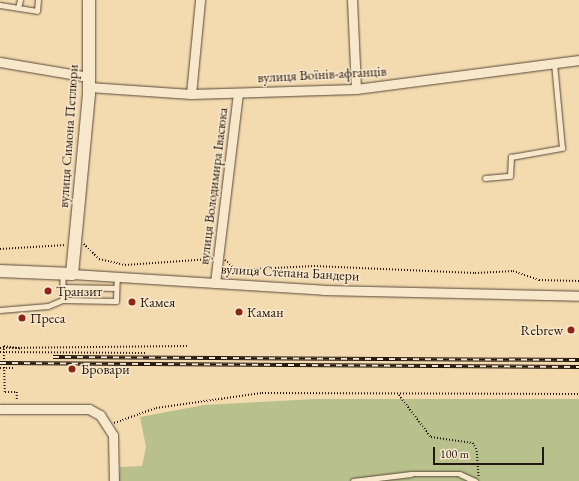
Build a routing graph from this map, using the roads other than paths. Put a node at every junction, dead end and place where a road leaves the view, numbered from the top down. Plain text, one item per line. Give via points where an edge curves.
1 (20, 0) edge
2 (38, 0) edge
3 (88, 0) edge
4 (200, 0) edge
5 (352, 0) edge
6 (0, 5) edge
7 (18, 8) junction
8 (579, 60) edge
9 (0, 62) edge
10 (554, 63) junction
11 (89, 82) junction
12 (356, 89) junction
13 (238, 93) junction
14 (191, 94) junction
15 (485, 178) dead end
16 (0, 271) edge
17 (67, 274) junction
18 (117, 276) junction
19 (215, 283) junction
20 (63, 287) junction
21 (116, 288) junction
22 (579, 296) edge
23 (63, 300) junction
24 (0, 310) edge
25 (0, 409) edge
26 (114, 481) edge
27 (353, 481) edge
28 (477, 481) edge

1 - 7 lane
2 - 7 lane via 37,11
3 - 11 street, вулиця Симона Петлюри
4 - 14 street
5 - 12 street
6 - 7 lane
8 - 10 street, вулиця Воїнів-афганців
9 - 11 street, вулиця Воїнів-афганців
10 - 12 street, вулиця Воїнів-афганців
10 - 15 lane via 562,148 511,157 510,176
11 - 14 street, вулиця Воїнів-афганців
11 - 17 street, вулиця Симона Петлюри
12 - 13 street, вулиця Воїнів-афганців
13 - 14 street, вулиця Воїнів-афганців
13 - 19 street, вулиця Володимира Івасюка
16 - 17 street, вулиця Степана Бандери
17 - 18 street, вулиця Степана Бандери
17 - 20 lane
18 - 19 street, вулиця Степана Бандери
18 - 21 lane
19 - 22 street, вулиця Степана Бандери via 378,292
20 - 21 lane
20 - 23 lane
21 - 23 lane via 116,301
23 - 24 lane via 48,306
25 - 26 street via 88,409 100,415 113,435
27 - 28 lane via 411,474 460,474

